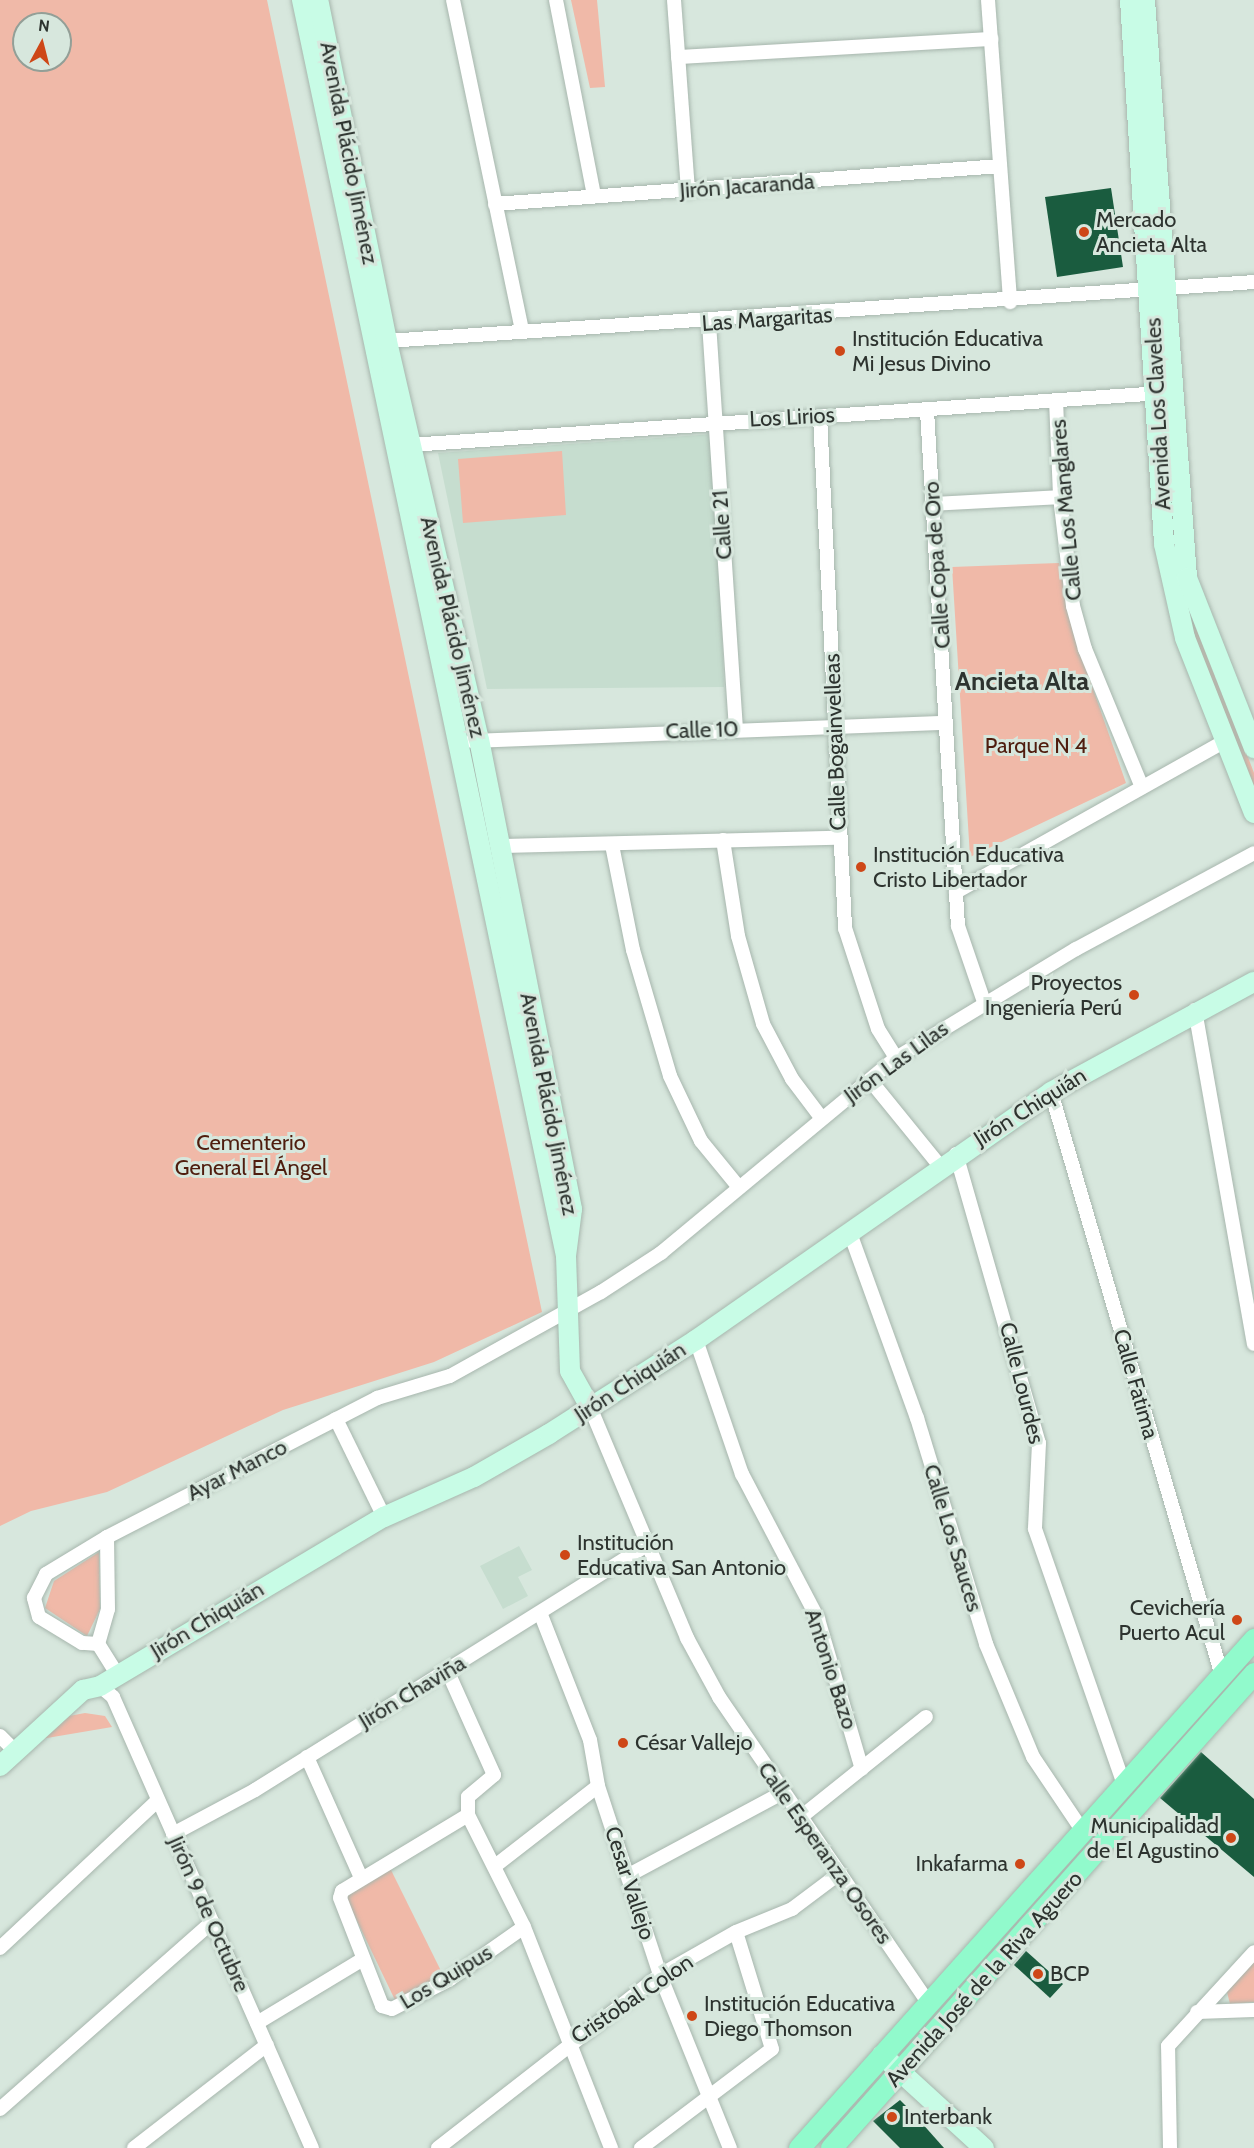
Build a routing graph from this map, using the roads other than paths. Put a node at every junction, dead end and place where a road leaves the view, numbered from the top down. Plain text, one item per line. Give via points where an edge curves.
1 (302, 0) edge
2 (318, 0) edge
3 (453, 0) edge
4 (556, 0) edge
5 (674, 0) edge
6 (988, 0) edge
7 (1130, 0) edge
8 (1145, 0) edge
9 (991, 39) junction
10 (678, 57) junction
11 (1000, 166) junction
12 (688, 191) junction
13 (594, 196) junction
14 (495, 204) junction
15 (1254, 282) edge
16 (1159, 290) junction
17 (1010, 302) junction
18 (709, 323) junction
19 (522, 331) junction
20 (387, 341) junction
21 (1165, 393) junction
22 (1056, 400) junction
23 (927, 411) junction
24 (820, 416) junction
25 (715, 421) junction
26 (410, 445) junction
27 (1060, 497) junction
28 (932, 504) junction
29 (946, 723) junction
30 (836, 727) junction
31 (736, 728) junction
32 (479, 740) junction
33 (1225, 741) junction
34 (459, 744) junction
35 (1254, 748) edge
36 (1142, 787) junction
37 (1254, 813) edge
38 (838, 838) junction
39 (723, 840) junction
40 (612, 845) junction
41 (500, 846) junction
42 (1254, 853) edge
43 (956, 892) junction
44 (1254, 982) edge
45 (984, 1002) junction
46 (1195, 1010) junction
47 (897, 1058) junction
48 (870, 1080) junction
49 (1051, 1092) junction
50 (820, 1116) junction
51 (956, 1154) junction
52 (940, 1166) junction
53 (737, 1185) junction
54 (850, 1233) junction
55 (566, 1256) junction
56 (566, 1312) junction
57 (696, 1340) junction
58 (1254, 1344) edge
59 (590, 1407) junction
60 (336, 1419) junction
61 (384, 1517) junction
62 (107, 1537) junction
63 (647, 1545) junction
64 (541, 1615) junction
65 (1254, 1639) edge
66 (98, 1644) junction
67 (447, 1670) junction
68 (1254, 1673) edge
69 (117, 1674) junction
70 (1222, 1676) junction
71 (100, 1686) junction
72 (926, 1717) dead end
73 (7, 1743) edge
74 (307, 1757) junction
75 (0, 1766) edge
76 (862, 1769) junction
77 (1123, 1782) junction
78 (597, 1786) junction
79 (782, 1792) junction
80 (158, 1800) junction
81 (468, 1815) junction
82 (801, 1817) junction
83 (1082, 1830) junction
84 (173, 1834) junction
85 (495, 1866) junction
86 (840, 1873) junction
87 (629, 1875) junction
88 (361, 1878) junction
89 (212, 1922) junction
90 (524, 1927) junction
91 (736, 1932) junction
92 (0, 1948) edge
93 (1254, 1952) edge
94 (363, 1959) junction
95 (660, 1975) junction
96 (929, 2004) junction
97 (1254, 2010) edge
98 (1197, 2012) junction
99 (257, 2023) junction
100 (572, 2038) junction
101 (267, 2045) junction
102 (882, 2055) junction
103 (901, 2073) junction
104 (710, 2099) junction
105 (0, 2109) edge
106 (971, 2141) edge
107 (134, 2148) edge
108 (312, 2148) edge
109 (438, 2148) edge
110 (611, 2148) edge
111 (641, 2148) edge
112 (730, 2148) edge
113 (799, 2148) edge
114 (831, 2148) edge
115 (984, 2148) edge
116 (1170, 2148) edge

1 - 34 street, Avenida Plácido Jiménez
2 - 20 street, Avenida Plácido Jiménez
3 - 14 street
4 - 13 street
5 - 10 street
6 - 9 street
7 - 16 street, Avenida Los Claveles
8 - 16 street, Avenida Los Claveles
9 - 10 street
9 - 11 street
10 - 12 street
11 - 12 street, Jirón Jacaranda
11 - 17 street
12 - 13 street, Jirón Jacaranda
13 - 14 street, Jirón Jacaranda
14 - 19 street
15 - 16 street, Las Margaritas
16 - 17 street, Las Margaritas
16 - 21 street, Avenida Los Claveles
17 - 18 street, Las Margaritas
18 - 19 street, Las Margaritas
18 - 25 street, Calle 21
19 - 20 street, Las Margaritas
20 - 26 street, Avenida Plácido Jiménez
21 - 22 street, Los Lirios
21 - 33 street, Avenida Los Claveles via 1171,588
21 - 35 street, Avenida Los Claveles via 1187,578
22 - 23 street, Los Lirios
22 - 27 street, Calle Los Manglares
23 - 24 street, Los Lirios
23 - 28 street, Calle Copa de Oro
24 - 25 street, Los Lirios
24 - 30 street, Calle Bogainvelleas
25 - 26 street, Los Lirios
25 - 31 street, Calle 21
26 - 32 street, Avenida Plácido Jiménez
27 - 28 street
27 - 36 street, Calle Los Manglares via 1073,606 1085,649
28 - 29 street, Calle Copa de Oro
29 - 30 street, Calle 10
29 - 43 street, Calle Copa de Oro
30 - 31 street, Calle 10
30 - 38 street, Calle Bogainvelleas
31 - 32 street, Calle 10
32 - 34 street, Calle 10
32 - 41 street, Avenida Plácido Jiménez
33 - 36 street
33 - 37 street, Avenida Los Claveles
34 - 55 street, Avenida Plácido Jiménez
36 - 43 street
38 - 39 street
38 - 47 street, Calle Bogainvelleas via 845,928 857,975
39 - 40 street
39 - 50 street via 738,936 763,1024 792,1079
40 - 41 street
40 - 53 street via 633,950 670,1076 701,1141
41 - 55 street, Avenida Plácido Jiménez via 572,1209
42 - 45 street, Jirón Las Lilas
43 - 45 street, Calle Copa de Oro via 958,926
44 - 46 street, Jirón Chiquián
45 - 47 street, Jirón Las Lilas
46 - 49 street, Jirón Chiquián
46 - 58 street
47 - 48 street, Jirón Las Lilas
48 - 50 street, Jirón Las Lilas
48 - 52 street
49 - 51 street, Jirón Chiquián
49 - 70 street, Calle Fatima
50 - 53 street, Jirón Las Lilas
51 - 52 street, Jirón Chiquián
51 - 77 street, Calle Lourdes via 1039,1443 1035,1528
52 - 54 street, Jirón Chiquián
53 - 56 street, Jirón Las Lilas via 661,1253
54 - 57 street, Jirón Chiquián
54 - 83 street, Calle Los Sauces via 916,1418 986,1644 1033,1757
55 - 56 street, Avenida Plácido Jiménez
56 - 59 street, Avenida Plácido Jiménez via 570,1371
56 - 60 street, Ayar Manco via 450,1376 377,1398
57 - 59 street, Jirón Chiquián
57 - 76 street, Antonio Bazo via 742,1474 818,1619
59 - 61 street, Jirón Chiquián via 474,1477
59 - 63 street, Calle Esperanza Osores
60 - 61 street
60 - 62 street, Ayar Manco
61 - 69 street, Jirón Chiquián
62 - 66 street via 108,1609
62 - 66 street, Ayar Manco via 46,1574 34,1598 39,1617 82,1643
63 - 64 street, Jirón Chaviña
63 - 79 street, Calle Esperanza Osores via 719,1697
64 - 67 street, Jirón Chaviña
64 - 78 street, Cesar Vallejo via 591,1740
65 - 70 main road, Avenida José de la Riva Aguero
66 - 69 street
67 - 74 street, Jirón Chaviña
67 - 81 street via 494,1775 468,1797
68 - 103 main road, Avenida José de la Riva Aguero
69 - 71 street, Jirón Chiquián
70 - 77 main road, Avenida José de la Riva Aguero
71 - 73 street, Jirón Chiquián via 83,1690
71 - 80 street, Jirón 9 de Octubre via 112,1696
72 - 76 street
73 - 75 street, Jirón Chiquián
74 - 84 street, Jirón Chaviña
74 - 88 street
76 - 82 street
77 - 83 main road, Avenida José de la Riva Aguero
78 - 85 street
78 - 87 street, Cesar Vallejo
79 - 82 street, Calle Esperanza Osores
79 - 87 street
80 - 84 street, Jirón 9 de Octubre
80 - 92 street
81 - 85 street
81 - 88 street, Los Quipus
82 - 86 street, Calle Esperanza Osores
83 - 96 main road, Avenida José de la Riva Aguero
84 - 89 street, Jirón 9 de Octubre
85 - 90 street
86 - 91 street, Cristobal Colon via 792,1909
86 - 96 street, Calle Esperanza Osores
87 - 95 street, Cesar Vallejo
88 - 94 street, Los Quipus via 342,1891 340,1898
89 - 99 street, Jirón 9 de Octubre
89 - 105 street
90 - 94 street, Los Quipus via 450,1979 392,2009 382,2006
90 - 100 street
91 - 95 street, Cristobal Colon
91 - 104 street via 772,2049
93 - 98 street
94 - 99 street
95 - 100 street, Cristobal Colon
95 - 104 street, Cesar Vallejo
96 - 102 main road, Avenida José de la Riva Aguero
97 - 98 street
98 - 116 street via 1168,2046 1165,2060
99 - 101 street, Jirón 9 de Octubre
100 - 109 street, Cristobal Colon
100 - 110 street
101 - 107 street
101 - 108 street, Jirón 9 de Octubre
102 - 103 street
102 - 113 main road, Avenida José de la Riva Aguero
103 - 106 street
103 - 114 main road, Avenida José de la Riva Aguero
104 - 111 street
104 - 112 street, Cesar Vallejo
106 - 115 street

